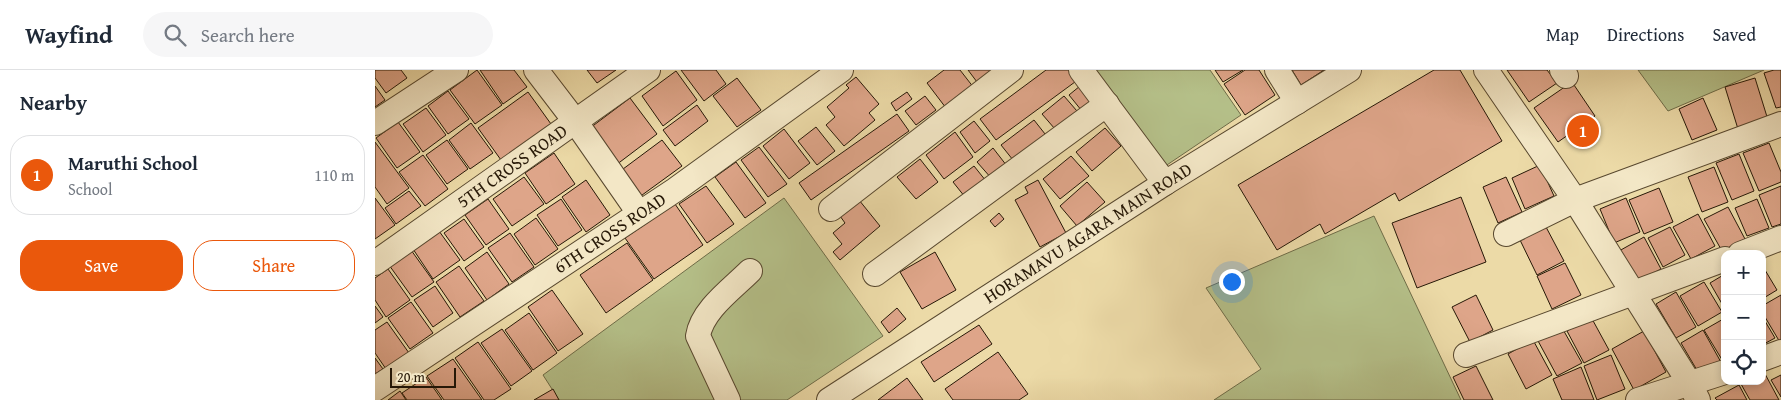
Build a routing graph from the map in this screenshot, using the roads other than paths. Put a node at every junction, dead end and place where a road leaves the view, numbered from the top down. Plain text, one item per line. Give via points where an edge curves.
1 (456, 70) edge
2 (536, 70) edge
3 (648, 70) edge
4 (841, 70) edge
5 (1011, 70) edge
6 (1081, 70) edge
7 (1277, 70) edge
8 (1349, 70) edge
9 (1486, 70) edge
10 (1297, 102) junction
11 (1107, 104) junction
12 (575, 121) junction
13 (375, 123) edge
14 (1781, 124) edge
15 (1165, 183) junction
16 (1575, 200) junction
17 (831, 209) dead end
18 (639, 213) junction
19 (1506, 234) dead end
20 (1781, 238) edge
21 (1750, 250) edge
22 (1721, 261) edge
23 (375, 263) edge
24 (750, 271) dead end
25 (875, 274) dead end
26 (1634, 294) junction
27 (1781, 352) edge
28 (1466, 355) dead end
29 (1766, 358) edge
30 (1721, 375) edge
31 (375, 389) edge
32 (1694, 392) edge
33 (728, 400) edge
34 (829, 400) edge
35 (1638, 400) edge

1 - 13 street
2 - 12 street
3 - 12 street, 5TH CROSS ROAD
4 - 18 street, 6TH CROSS ROAD
5 - 17 street
6 - 11 street
7 - 10 street
8 - 10 street, HORAMAVU AGARA MAIN ROAD
9 - 16 street
10 - 15 street, HORAMAVU AGARA MAIN ROAD
11 - 15 street
11 - 25 street
12 - 18 street
12 - 23 street, 5TH CROSS ROAD
14 - 16 street
15 - 34 street, HORAMAVU AGARA MAIN ROAD
16 - 19 street
16 - 26 street
18 - 31 street, 6TH CROSS ROAD
20 - 21 street
22 - 26 street
24 - 33 street via 706,315 699,328 698,336
26 - 28 street
26 - 32 street
27 - 29 street
30 - 32 street
32 - 35 street

